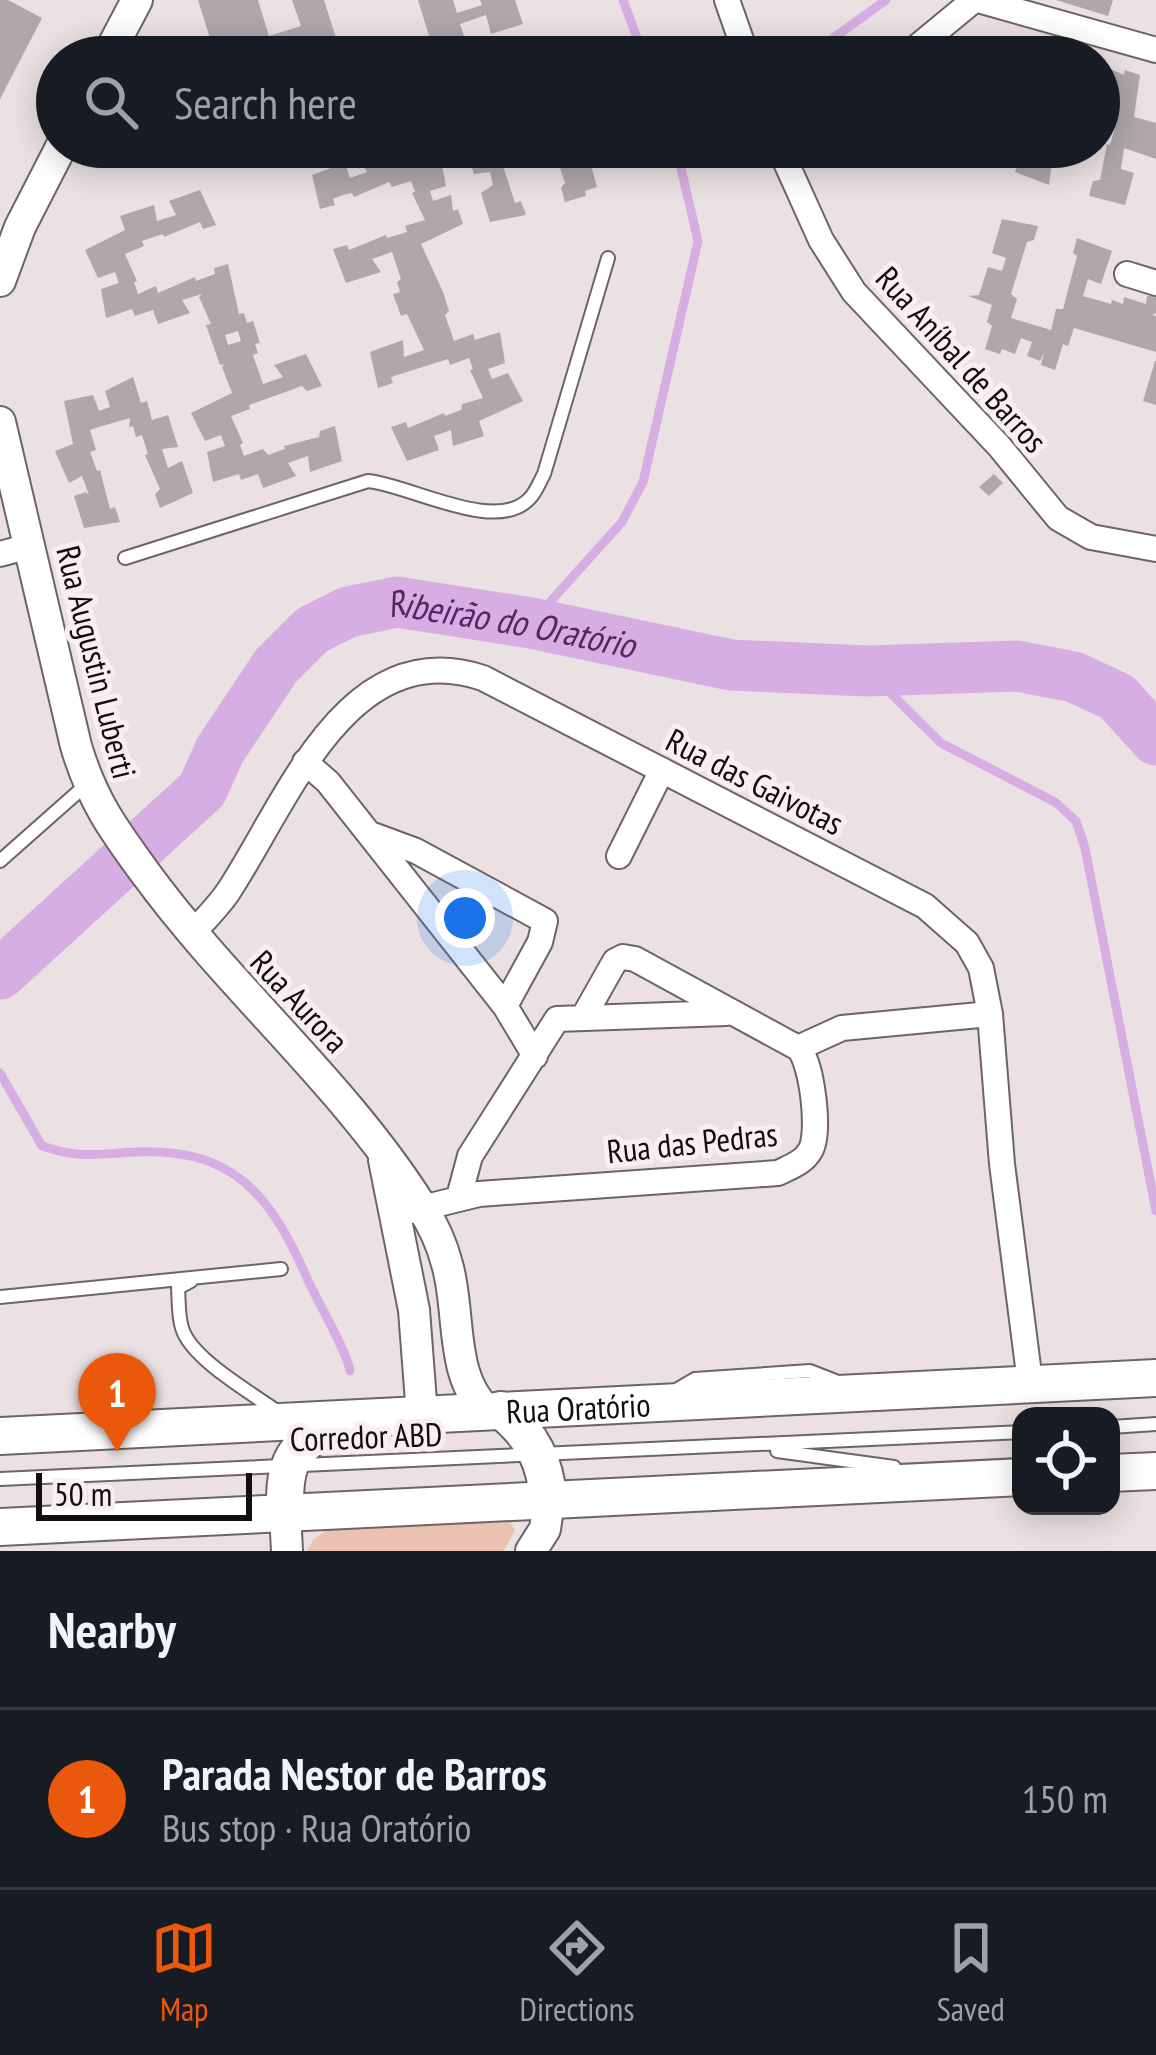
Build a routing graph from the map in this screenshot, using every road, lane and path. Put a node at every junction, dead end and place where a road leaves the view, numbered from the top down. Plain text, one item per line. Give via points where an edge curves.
1 (137, 0) edge
2 (727, 0) edge
3 (976, 0) edge
4 (118, 36) edge
5 (740, 36) edge
6 (931, 36) edge
7 (1106, 36) edge
8 (1120, 40) edge
9 (1156, 50) edge
10 (50, 168) edge
11 (793, 168) edge
12 (608, 258) dead end
13 (1126, 274) dead end
14 (0, 280) edge
15 (1156, 283) edge
16 (0, 422) edge
17 (1156, 549) edge
18 (15, 550) edge
19 (125, 558) dead end
20 (305, 762) junction
21 (662, 770) junction
22 (87, 784) junction
23 (368, 833) junction
24 (619, 856) dead end
25 (0, 861) edge
26 (156, 888) joint
27 (192, 934) junction
28 (505, 1006) junction
29 (730, 1014) junction
30 (990, 1014) junction
31 (584, 1016) junction
32 (798, 1048) junction
33 (535, 1055) junction
34 (459, 1198) junction
35 (408, 1212) junction
36 (281, 1269) dead end
37 (197, 1277) junction
38 (0, 1297) edge
39 (1156, 1378) edge
40 (1030, 1382) junction
41 (495, 1411) junction
42 (422, 1414) junction
43 (341, 1419) junction
44 (291, 1422) junction
45 (1156, 1424) edge
46 (1120, 1426) edge
47 (1012, 1432) edge
48 (0, 1436) edge
49 (746, 1447) junction
50 (540, 1456) junction
51 (287, 1466) junction
52 (1156, 1471) edge
53 (1120, 1473) edge
54 (1012, 1477) edge
55 (0, 1479) edge
56 (978, 1479) junction
57 (549, 1502) junction
58 (285, 1513) junction
59 (0, 1527) edge
60 (286, 1551) edge
61 (531, 1551) edge

1 - 4 street
2 - 5 street
3 - 6 street
3 - 7 street
8 - 9 street
10 - 14 street
11 - 17 street, Rua Aníbal de Barros via 821,240 854,292 1058,518 1091,537
12 - 19 lane via 530,499 481,511 368,481
13 - 15 street
16 - 18 street, Rua Augustin Luberti
18 - 22 street, Rua Augustin Luberti
20 - 21 street, Rua das Gaivotas via 338,720 394,678 426,668 483,678
20 - 23 street
20 - 27 street, Rua das Gaivotas via 227,895
21 - 24 street
21 - 30 street, Rua das Gaivotas via 925,907 967,943
22 - 25 lane
22 - 26 street, Rua Augustin Luberti
23 - 28 street
23 - 28 street via 545,921
26 - 27 street, Rua Aurora
27 - 35 street, Rua Aurora via 362,1120
28 - 33 street
29 - 31 street
29 - 31 street via 623,957
29 - 32 street
30 - 32 street via 842,1028
30 - 40 street, Rua das Gaivotas
31 - 33 street via 557,1019
32 - 34 street, Rua das Pedras via 807,1058 815,1138 801,1162 778,1173
33 - 34 street via 470,1156
34 - 35 street, Rua das Pedras
35 - 41 street, Rua Aurora via 447,1264 466,1381 475,1400
35 - 42 street, Rua Aurora
36 - 37 lane
37 - 38 lane
37 - 44 lane via 178,1288 187,1338
39 - 40 main road, Rua Oratório
40 - 41 main road, Rua Oratório
41 - 42 main road, Rua Oratório
41 - 50 main road
42 - 43 main road, Rua Oratório
43 - 44 main road, Rua Oratório
43 - 51 main road via 304,1442
44 - 48 main road, Rua Oratório
45 - 46 lane
47 - 49 lane, Corredor ABD
49 - 50 lane, Corredor ABD
49 - 56 lane
50 - 51 lane, Corredor ABD
50 - 57 main road
51 - 55 lane, Corredor ABD
51 - 58 main road
52 - 53 main road
54 - 56 main road
56 - 57 main road
57 - 58 main road
57 - 61 street
58 - 59 main road
58 - 60 street

